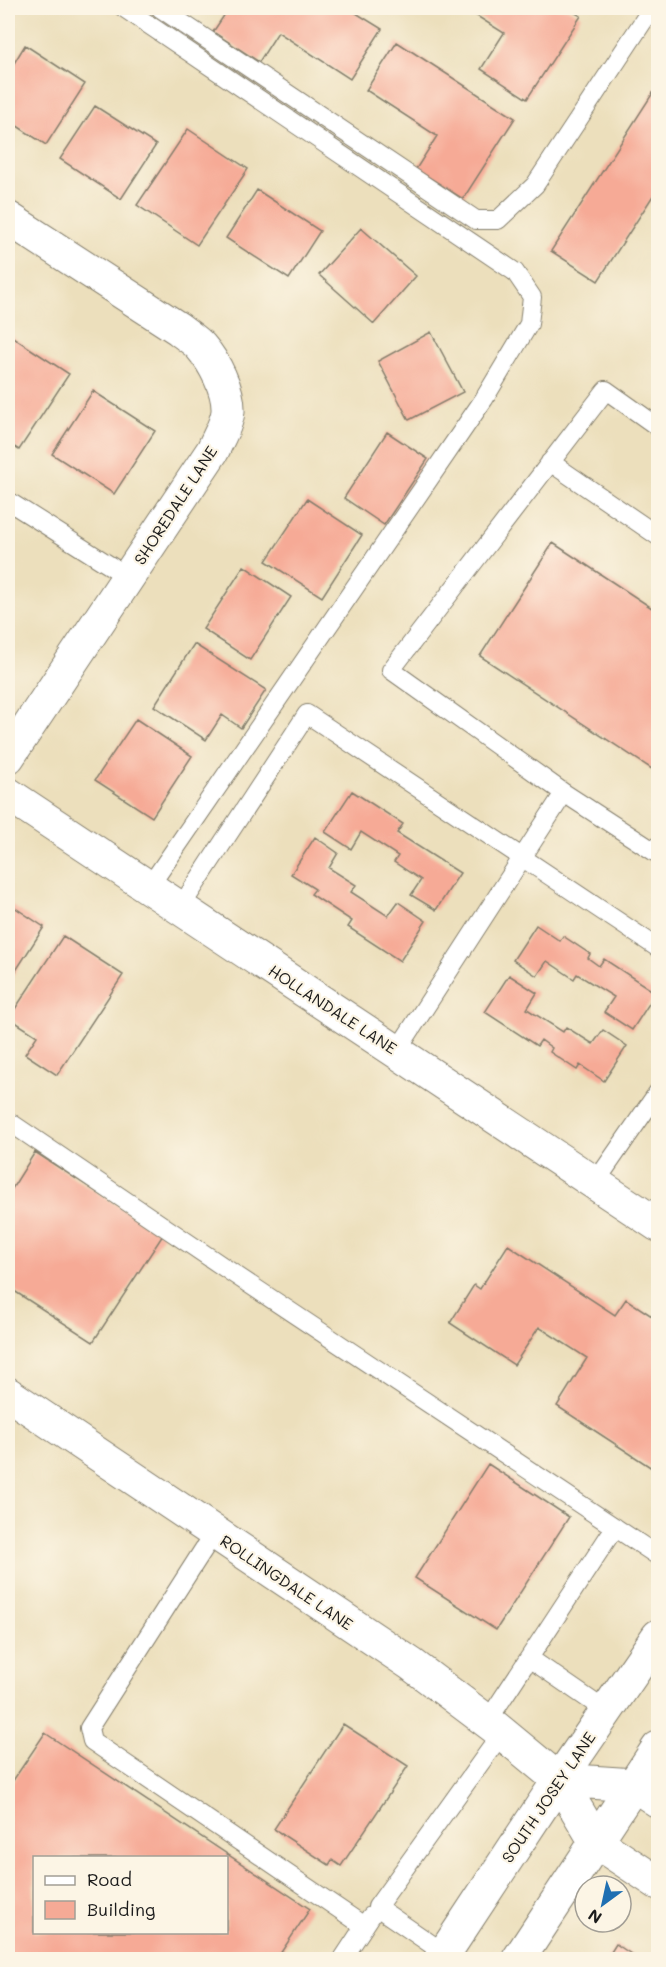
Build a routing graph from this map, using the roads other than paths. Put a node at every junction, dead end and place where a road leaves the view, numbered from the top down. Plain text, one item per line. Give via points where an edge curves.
1 (124, 8) edge
2 (652, 8) edge
3 (168, 10) edge
4 (8, 218) edge
5 (658, 427) edge
6 (550, 462) junction
7 (8, 501) edge
8 (658, 536) edge
9 (128, 577) junction
10 (8, 757) edge
11 (564, 793) junction
12 (8, 794) edge
13 (658, 854) edge
14 (522, 858) junction
15 (149, 887) junction
16 (180, 908) junction
17 (658, 948) edge
18 (397, 1052) junction
19 (658, 1092) edge
20 (8, 1120) edge
21 (595, 1183) junction
22 (658, 1225) edge
23 (8, 1394) edge
24 (615, 1527) junction
25 (214, 1533) junction
26 (658, 1556) edge
27 (658, 1636) edge
28 (529, 1658) junction
29 (606, 1712) junction
30 (494, 1727) junction
31 (658, 1748) edge
32 (559, 1780) junction
33 (646, 1793) edge
34 (596, 1842) junction
35 (658, 1883) edge
36 (377, 1907) junction
37 (364, 1926) junction
38 (442, 1956) edge
39 (342, 1959) edge
40 (518, 1959) edge

1 - 15 lane via 515,272 532,297 529,324 484,399
2 - 3 lane via 535,185 498,220 476,220
4 - 9 street, SHOREDALE LANE via 200,345 227,399 226,422 213,450
5 - 6 lane via 606,390
6 - 8 lane
6 - 11 lane via 391,670
7 - 9 lane
9 - 10 street, SHOREDALE LANE
11 - 13 lane
11 - 14 lane
12 - 15 street, HOLLANDALE LANE
14 - 16 lane via 307,714
14 - 17 lane
14 - 18 lane
15 - 16 street, HOLLANDALE LANE
16 - 18 street, HOLLANDALE LANE
18 - 21 street, HOLLANDALE LANE
19 - 21 lane
20 - 24 lane
21 - 22 street, HOLLANDALE LANE
23 - 25 street, ROLLINGDALE LANE
24 - 26 lane
24 - 28 lane
25 - 30 street, ROLLINGDALE LANE via 411,1664
25 - 37 lane via 89,1728 92,1740
27 - 29 street, SOUTH JOSEY LANE
28 - 29 lane
28 - 30 lane
29 - 32 street, SOUTH JOSEY LANE
30 - 32 street, ROLLINGDALE LANE
30 - 36 lane
31 - 33 street
32 - 33 street
32 - 34 street, ROLLINGDALE LANE
32 - 38 street, SOUTH JOSEY LANE
33 - 34 street
34 - 35 street
34 - 40 street
36 - 37 lane
36 - 38 lane
37 - 39 lane

